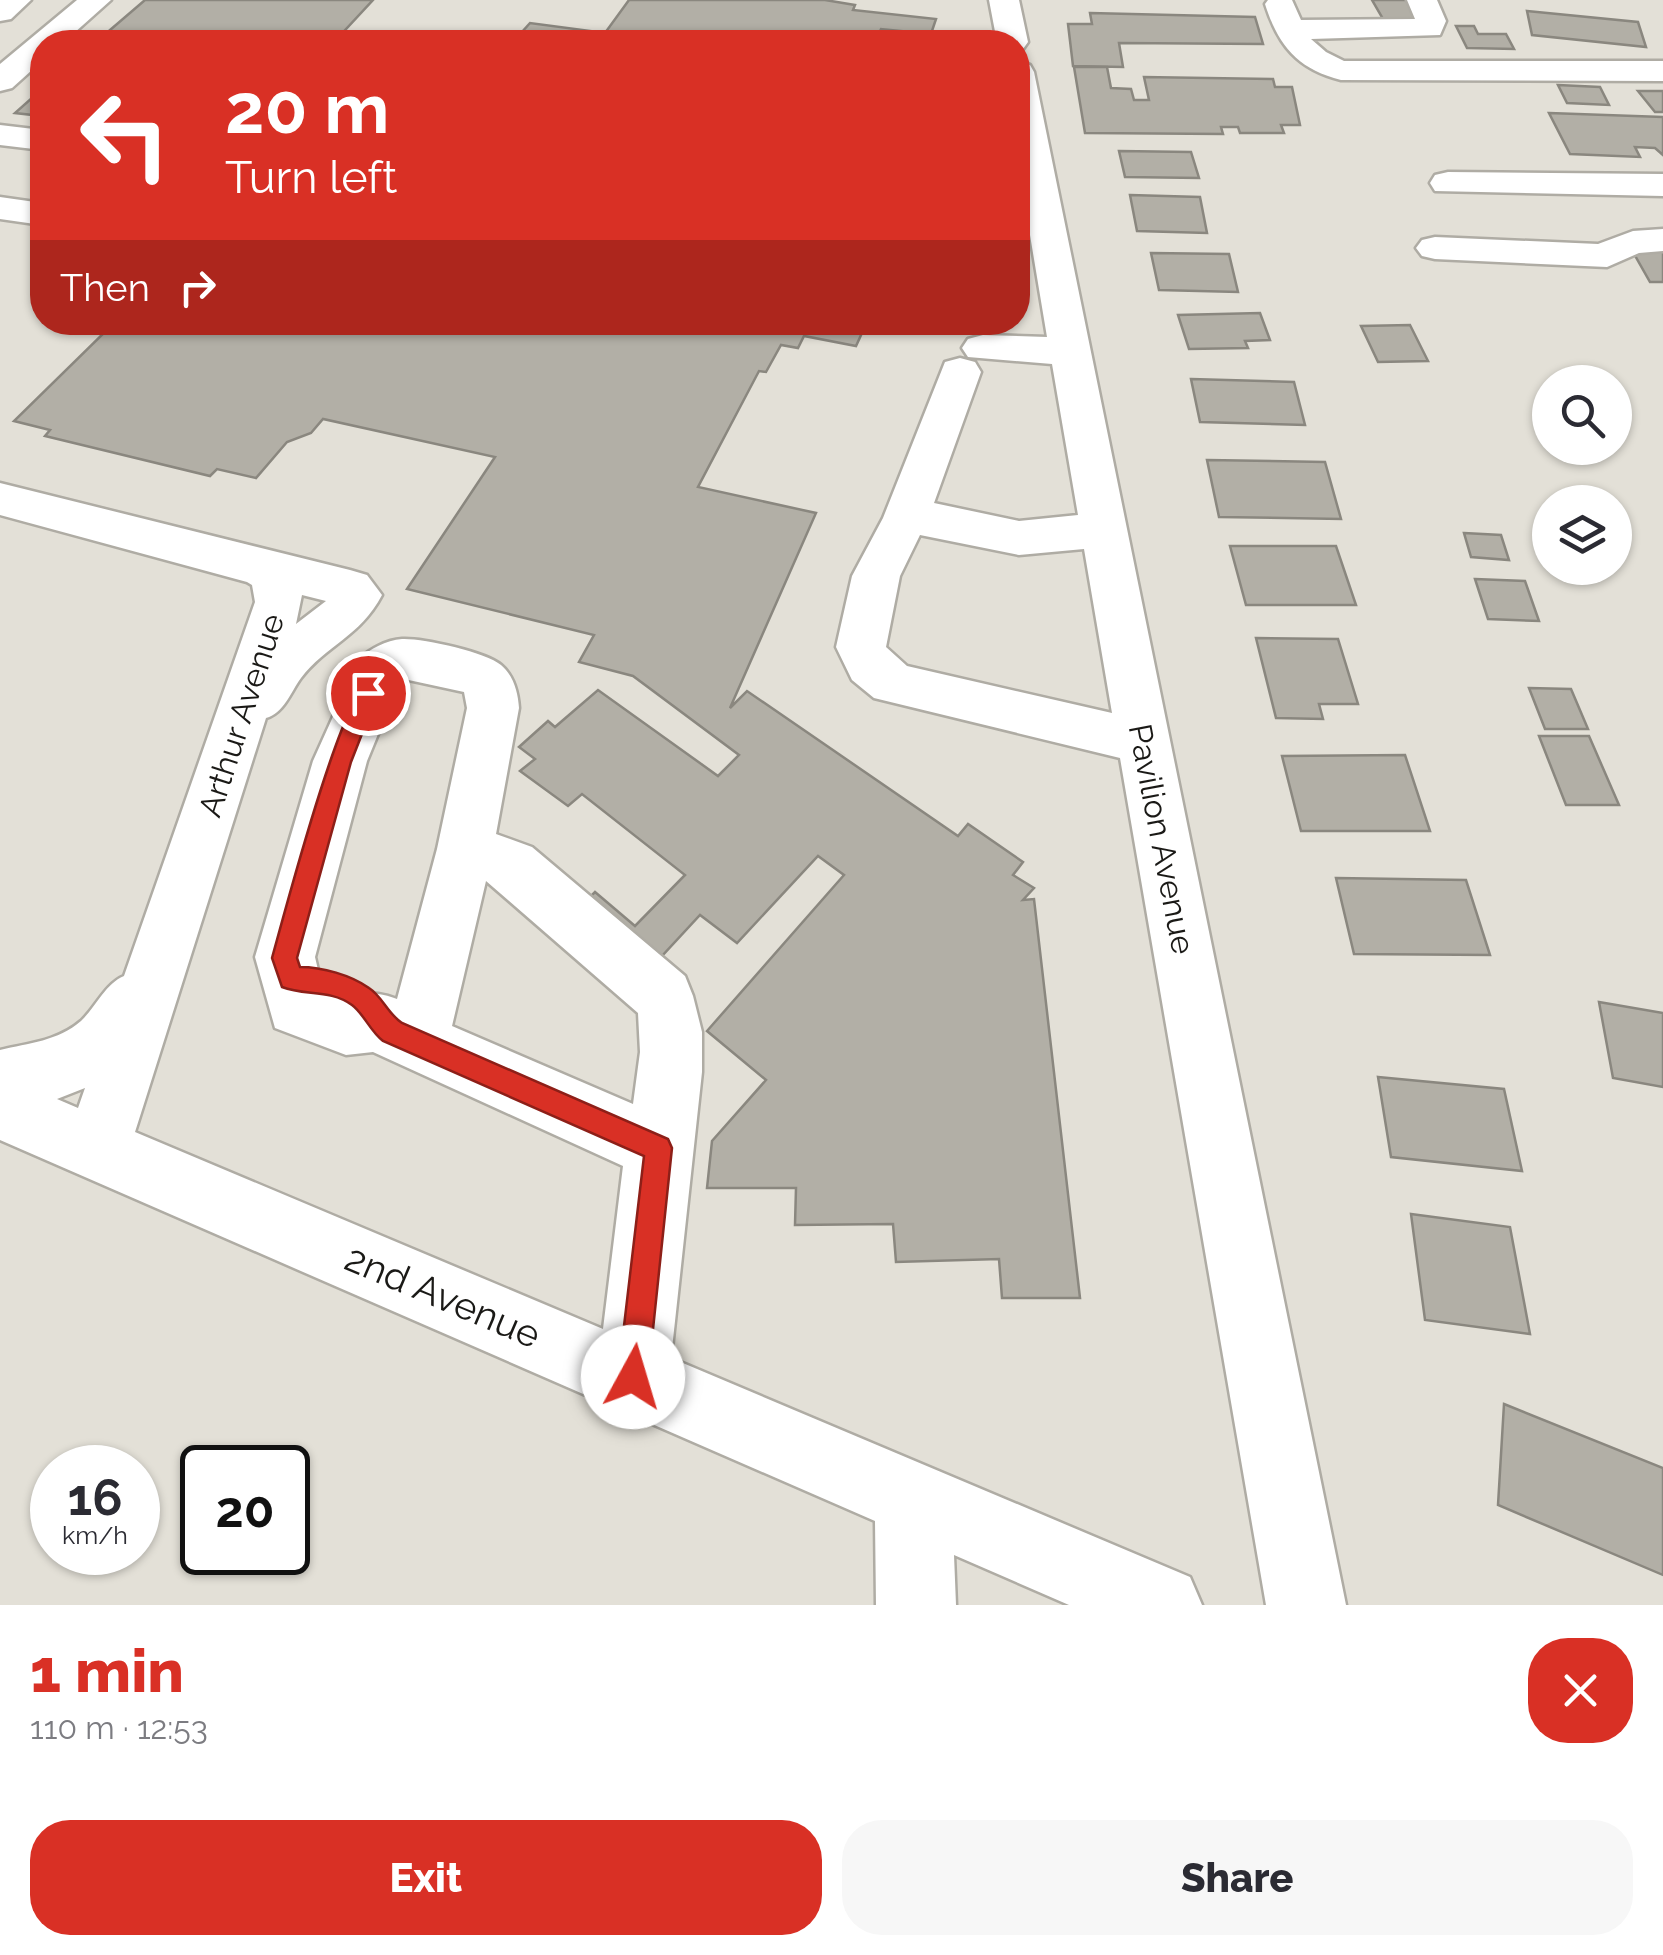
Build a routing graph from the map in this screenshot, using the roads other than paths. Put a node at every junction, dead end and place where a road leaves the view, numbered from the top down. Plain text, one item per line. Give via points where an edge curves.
1 (16, 0) edge
2 (96, 0) edge
3 (1004, 0) edge
4 (1346, 0) edge
5 (1422, 0) edge
6 (0, 12) edge
7 (1284, 15) edge
8 (1358, 29) junction
9 (61, 30) edge
10 (1010, 30) edge
11 (0, 38) edge
12 (30, 42) edge
13 (30, 56) edge
14 (1663, 72) edge
15 (0, 81) edge
16 (0, 134) edge
17 (1030, 136) edge
18 (30, 138) edge
19 (1448, 183) dead end
20 (1663, 184) edge
21 (1663, 240) edge
22 (1435, 248) dead end
23 (1070, 351) junction
24 (0, 498) edge
25 (906, 518) junction
26 (1104, 530) junction
27 (263, 568) junction
28 (284, 640) junction
29 (1144, 742) junction
30 (464, 849) junction
31 (162, 955) junction
32 (398, 1033) junction
33 (0, 1080) edge
34 (0, 1107) edge
35 (97, 1148) junction
36 (658, 1148) junction
37 (633, 1377) junction
38 (913, 1498) junction
39 (916, 1605) edge
40 (1162, 1605) edge
41 (1306, 1605) edge

1 - 6 street
2 - 9 street
3 - 10 street
4 - 8 street
5 - 8 street via 1429,28
7 - 8 street
7 - 14 street via 1305,55 1325,68
11 - 12 street
13 - 15 street
16 - 18 street
17 - 23 street, Pavilion Avenue
19 - 20 street
21 - 22 street via 1619,246 1607,256
23 - 25 street via 972,360
23 - 26 street, Pavilion Avenue
24 - 27 street, Arthur Avenue
25 - 26 street via 1019,538
25 - 29 street via 876,576 862,647 870,666 892,683
26 - 29 street, Pavilion Avenue
27 - 28 street, Arthur Avenue via 275,577
27 - 28 street via 358,595 354,606
28 - 31 street, Arthur Avenue via 213,801
29 - 41 street, Pavilion Avenue
30 - 32 street
30 - 32 street via 492,692 482,678 460,668 420,659 388,662 358,712 340,762 284,958 297,1007 346,1025
30 - 36 street via 512,866 663,996 670,1032
31 - 33 street, Arthur Avenue via 105,1042 55,1072
31 - 35 street, Arthur Avenue
32 - 36 street
34 - 35 street, 2nd Avenue
35 - 37 street, 2nd Avenue
36 - 37 street
37 - 38 street, 2nd Avenue
38 - 39 street
38 - 40 street, 2nd Avenue

